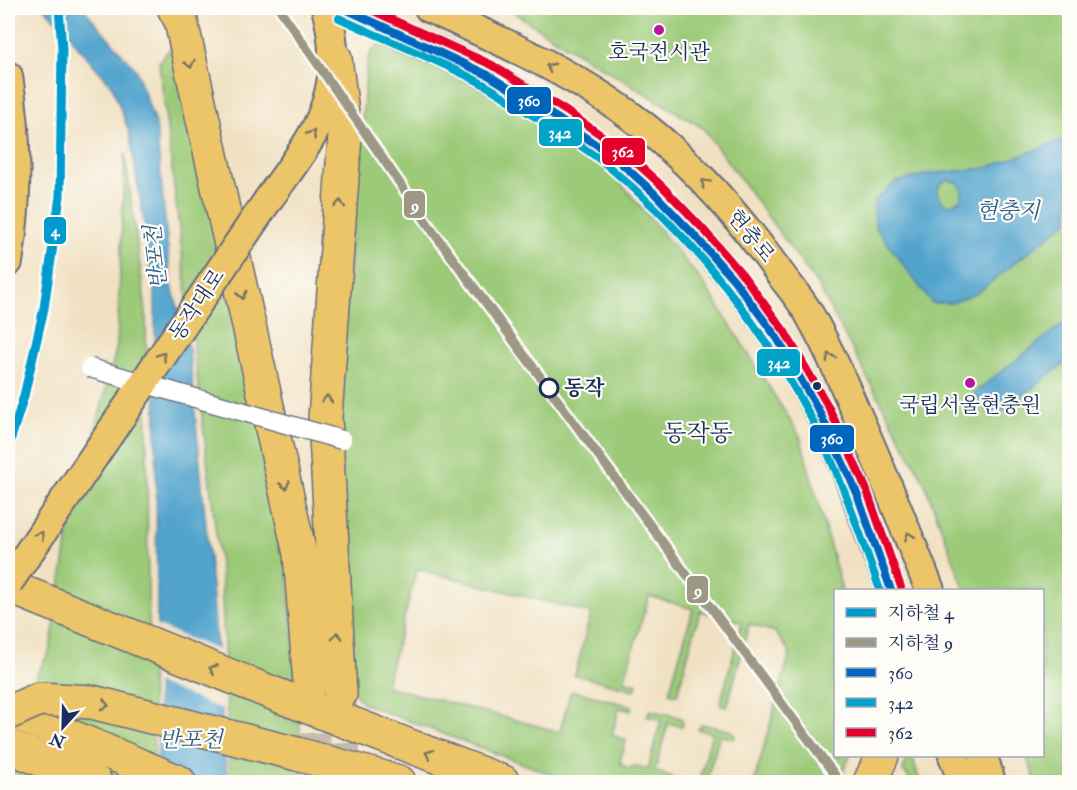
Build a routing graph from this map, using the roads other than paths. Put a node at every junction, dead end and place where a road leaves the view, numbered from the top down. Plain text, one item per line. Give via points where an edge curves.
1 (174, 8) edge
2 (326, 8) edge
3 (429, 8) edge
4 (382, 26) tunnel mouth
5 (334, 58) junction
6 (8, 76) edge
7 (8, 262) edge
8 (90, 368) dead end
9 (342, 440) dead end
10 (8, 585) edge
11 (890, 589) edge
12 (929, 589) edge
13 (8, 608) edge
14 (44, 611) junction
15 (310, 684) tunnel mouth
16 (340, 694) tunnel mouth
17 (268, 704) junction
18 (8, 711) edge
19 (8, 746) edge
20 (882, 757) edge
21 (953, 757) edge
22 (983, 757) edge
23 (324, 773) edge
24 (94, 783) edge
25 (179, 783) edge
26 (399, 783) edge
27 (440, 783) edge
28 (503, 783) edge
29 (870, 783) edge
30 (963, 783) edge
31 (991, 783) edge

1 -> 15 highway via 183,33 300,554
2 - 5 main road, 동작대로
12 -> 3 main road, 현충로 via 886,478 807,312 725,204 684,160 588,87
4 - 11 main road, 현충로 via 488,75 560,120 613,156 696,237 777,338 819,411 856,491
10 -> 5 main road, 동작대로, bridge via 317,126 329,93
16 -> 5 highway via 326,418 345,135
6 - 7 main road via 16,168
8 - 9 street, bridge
10 - 14 highway
13 - 14 highway
14 - 17 highway
17 - 27 highway
28 -> 17 highway
18 -> 23 highway, bridge via 39,699 92,702
18 - 25 highway
19 - 24 highway
20 - 29 highway
21 - 30 main road
22 - 31 main road
23 - 26 highway

